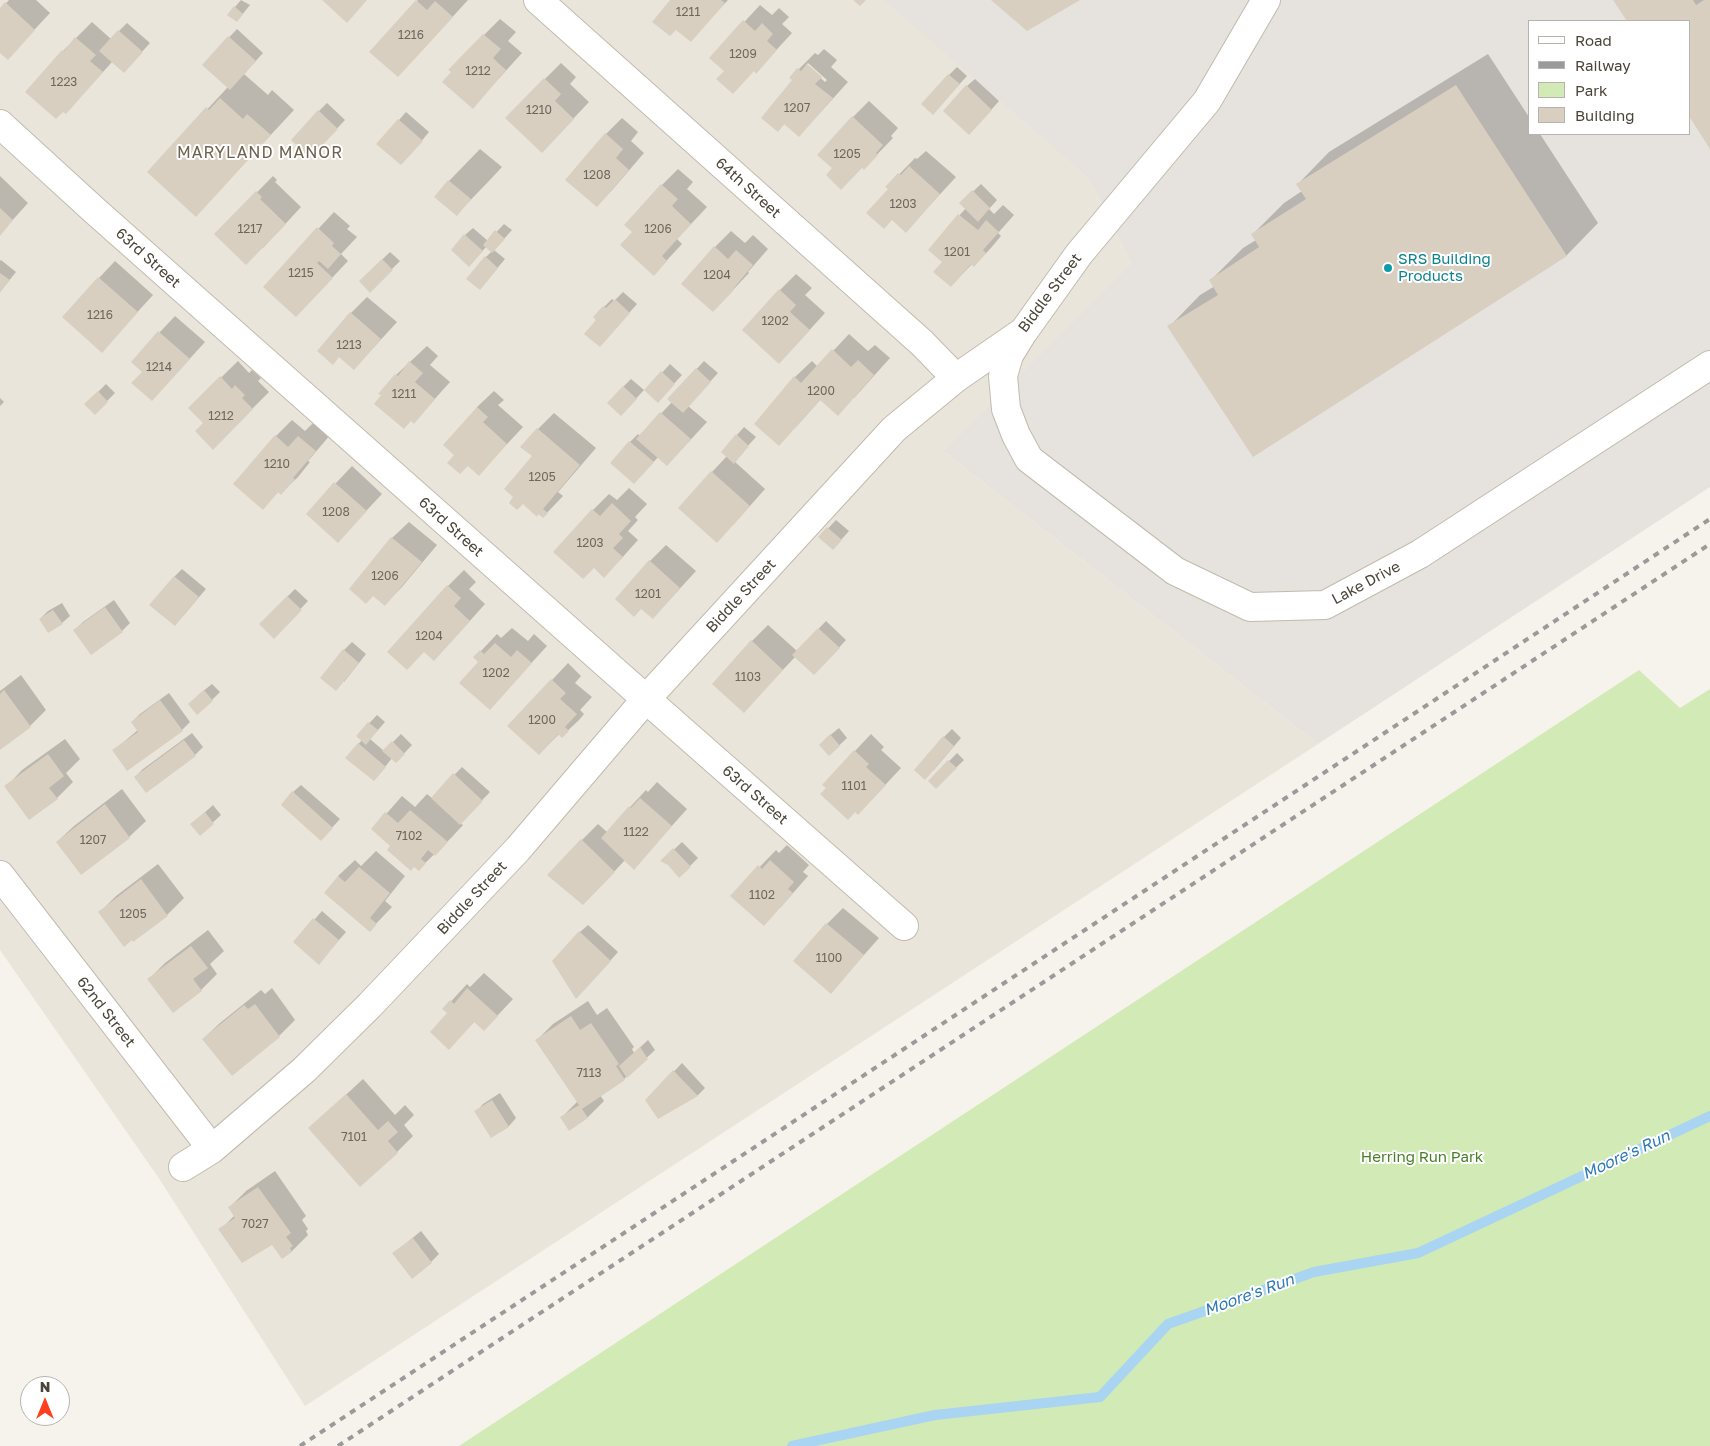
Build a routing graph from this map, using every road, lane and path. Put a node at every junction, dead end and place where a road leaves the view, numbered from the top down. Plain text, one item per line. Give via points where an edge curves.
1 (538, 0) edge
2 (1266, 0) edge
3 (0, 124) edge
4 (1024, 331) junction
5 (1710, 365) edge
6 (956, 378) junction
7 (646, 700) junction
8 (0, 875) edge
9 (904, 926) dead end
10 (212, 1149) junction
11 (183, 1167) dead end

1 - 6 street, 64th Street via 922,343
2 - 4 street, Biddle Street via 1207,101 1079,254
3 - 7 street, 63rd Street
4 - 5 street, Lake Drive via 1009,355 1003,376 1006,409 1028,458 1175,571 1250,608 1325,605 1420,554
4 - 6 street, Biddle Street
6 - 7 street, Biddle Street via 894,429
7 - 9 street, 63rd Street
7 - 10 street, Biddle Street via 518,849 370,1005 304,1070
8 - 10 street, 62nd Street
10 - 11 street, Biddle Street

